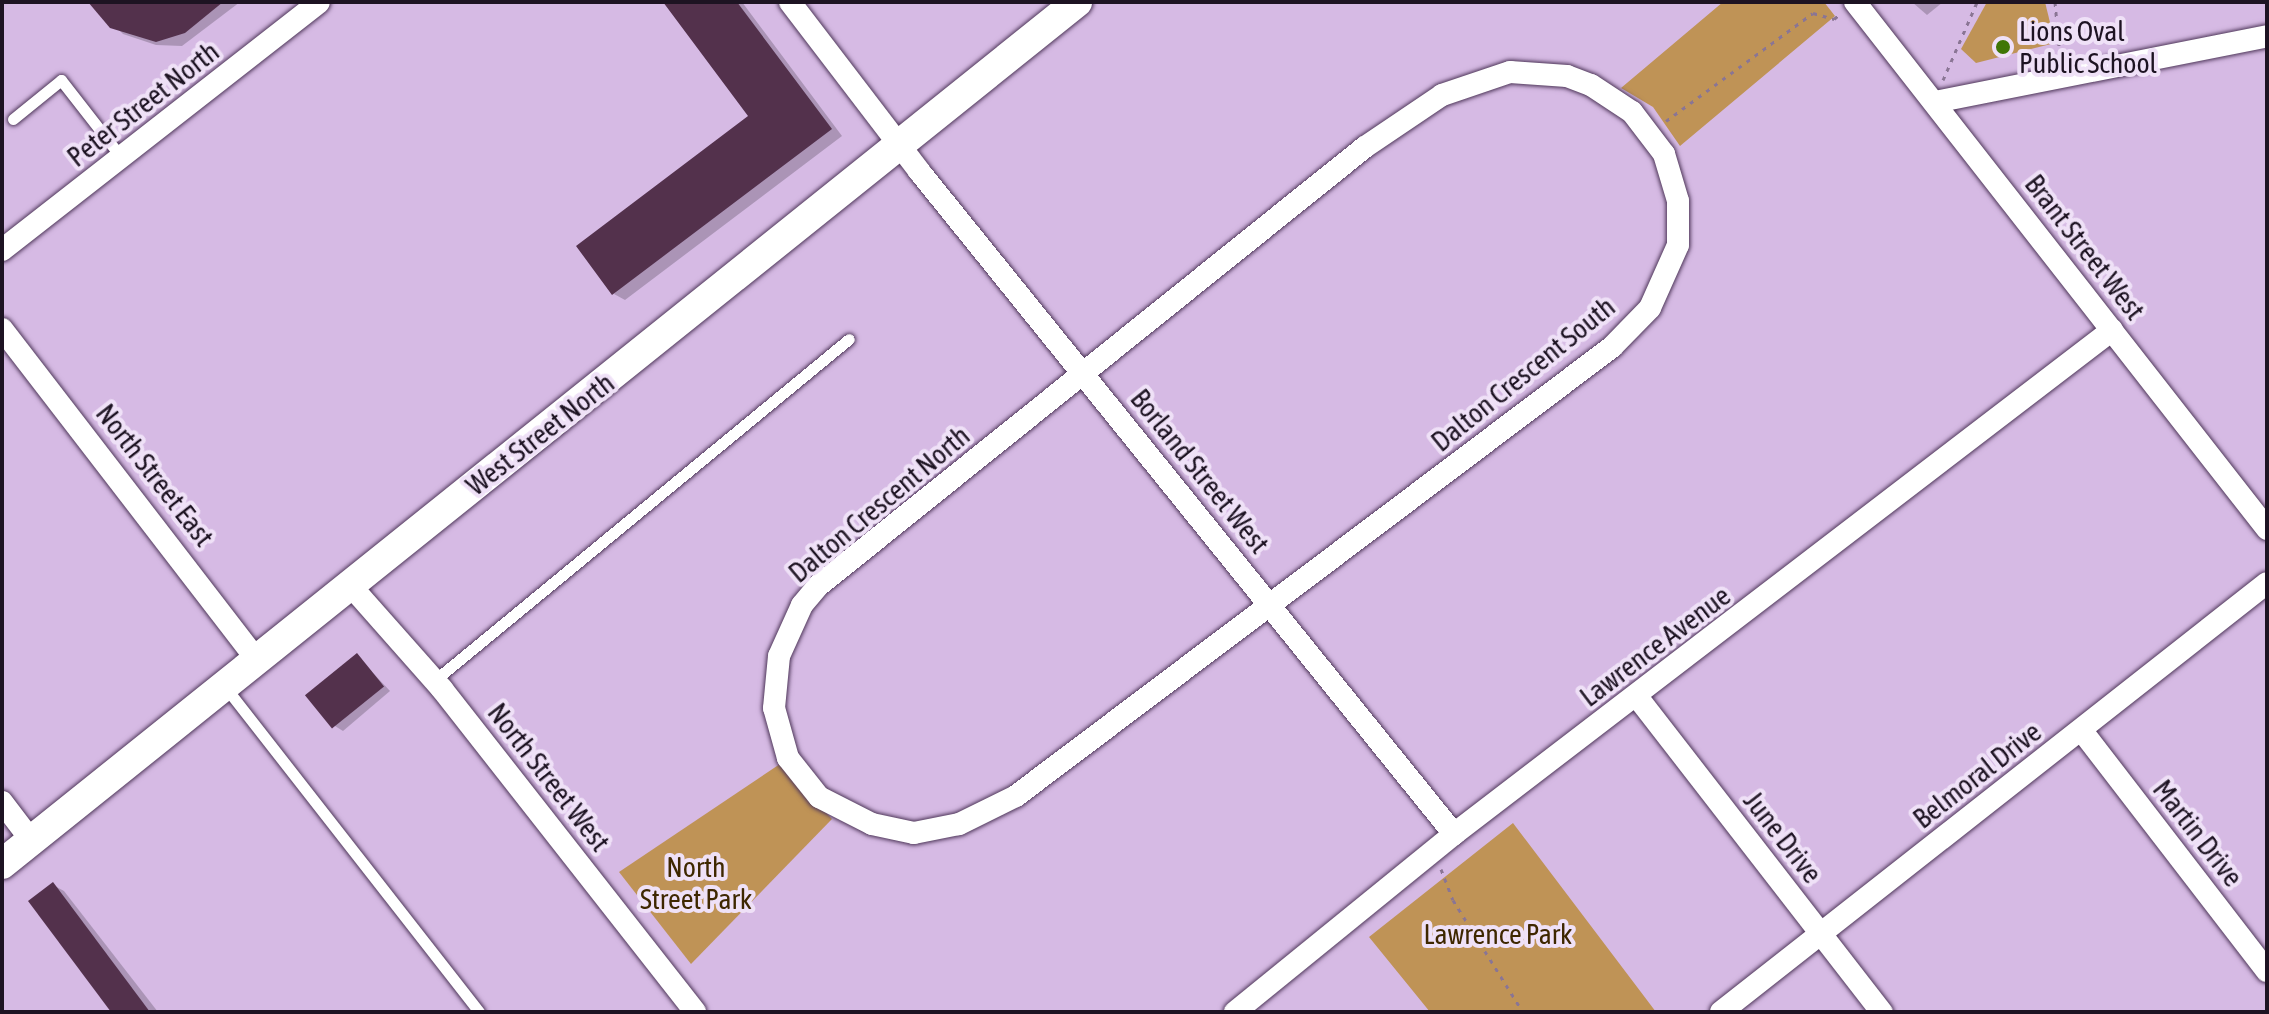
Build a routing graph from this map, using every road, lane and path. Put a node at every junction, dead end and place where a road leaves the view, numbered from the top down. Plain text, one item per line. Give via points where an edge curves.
1 (319, 2) edge
2 (790, 2) edge
3 (1077, 2) edge
4 (1855, 2) edge
5 (1977, 2) edge
6 (2055, 2) edge
7 (2267, 36) edge
8 (2060, 77) junction
9 (1935, 102) junction
10 (13, 119) dead end
11 (1650, 133) junction
12 (900, 144) junction
13 (122, 159) junction
14 (2, 250) edge
15 (2, 329) edge
16 (2112, 330) junction
17 (849, 339) dead end
18 (1085, 376) junction
19 (2267, 529) edge
20 (2267, 583) edge
21 (350, 585) junction
22 (1272, 608) junction
23 (257, 660) junction
24 (435, 680) junction
25 (225, 687) junction
26 (1638, 698) junction
27 (2082, 731) junction
28 (2, 802) edge
29 (1454, 834) junction
30 (31, 840) junction
31 (1434, 850) junction
32 (2, 864) edge
33 (1821, 936) junction
34 (2267, 971) edge
35 (479, 1012) edge
36 (695, 1012) edge
37 (1235, 1012) edge
38 (1523, 1012) edge
39 (1721, 1012) edge
40 (1882, 1012) edge

1 - 13 street, Peter Street North
2 - 12 street, Borland Street West
3 - 12 main road, West Street North
4 - 9 street, Brant Street West
4 - 11 path via 1834,19 1813,13
5 - 9 path
6 - 8 path
7 - 8 street
8 - 9 street
9 - 16 street, Brant Street West
10 - 13 lane via 61,80
11 - 18 street, Dalton Crescent South via 1615,98 1567,76 1510,72 1459,87 1365,147
11 - 22 street, Dalton Crescent South via 1664,154 1678,201 1678,245 1650,308 1612,347
12 - 18 street, Borland Street West
12 - 21 main road, West Street North
13 - 14 street, Peter Street North
15 - 23 street, North Street East
16 - 19 street, Brant Street West
16 - 26 street, Lawrence Avenue
17 - 24 lane
18 - 22 street, Borland Street West
18 - 22 street, Dalton Crescent North via 845,564 802,605 774,680 778,731 802,778 819,797 872,824 914,833 959,824 1042,779
20 - 27 street, Belmoral Drive
21 - 23 main road, West Street North
21 - 24 street, North Street West
22 - 29 street, Borland Street West
23 - 25 main road, West Street North
24 - 36 street, North Street West
25 - 30 main road, West Street North
25 - 35 lane
26 - 29 street, Lawrence Avenue
26 - 33 street, June Drive
27 - 33 street, Belmoral Drive
27 - 34 street, Martin Drive
28 - 30 street
29 - 31 street, Lawrence Avenue
30 - 32 main road, West Street North
31 - 37 street, Lawrence Avenue
31 - 38 path via 1453,900
33 - 39 street, Belmoral Drive
33 - 40 street, June Drive

